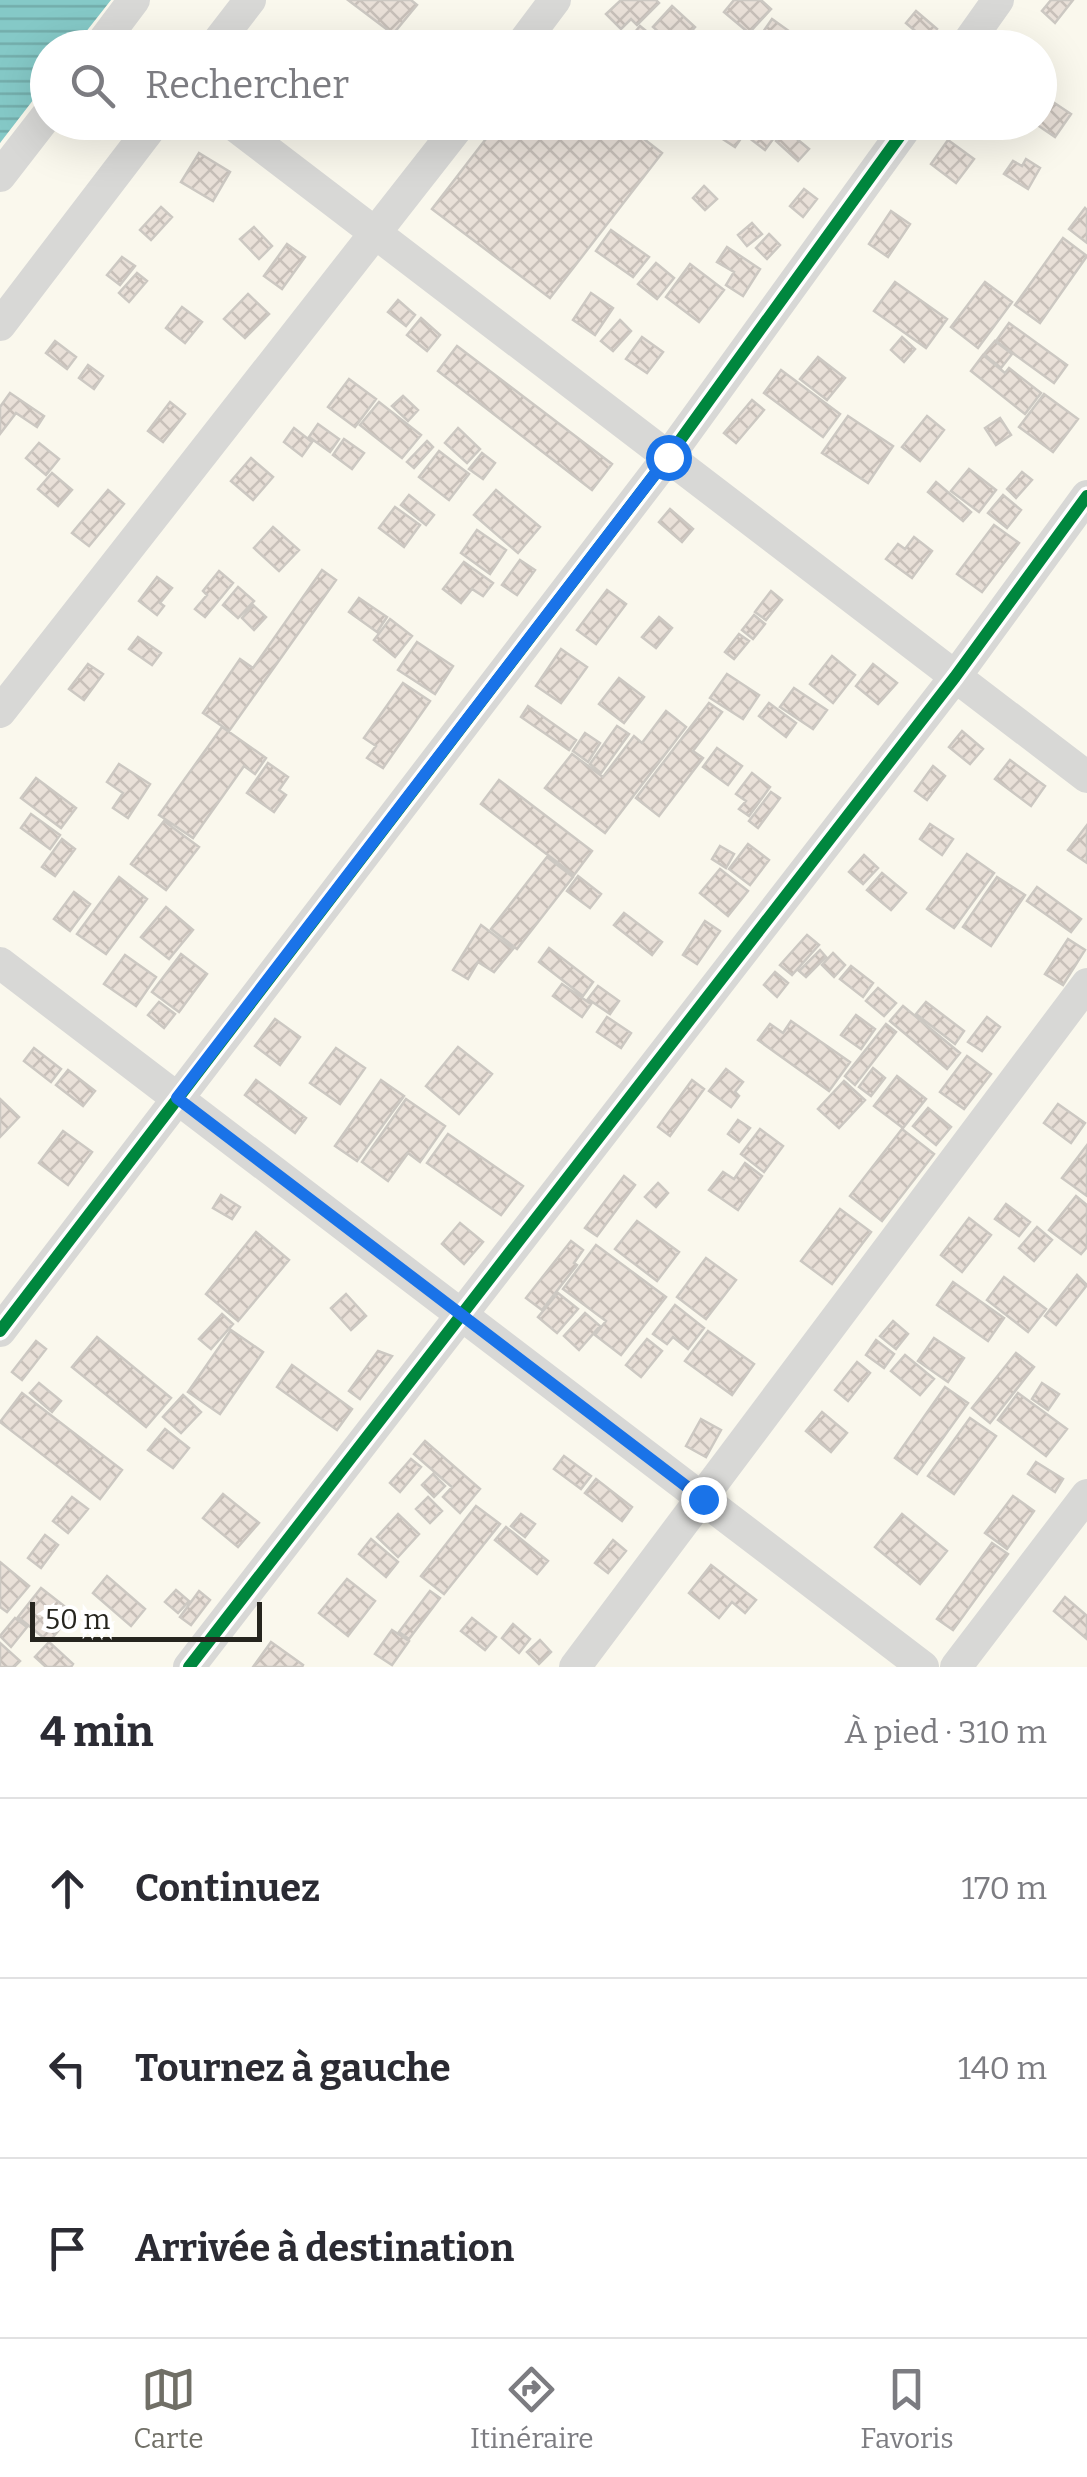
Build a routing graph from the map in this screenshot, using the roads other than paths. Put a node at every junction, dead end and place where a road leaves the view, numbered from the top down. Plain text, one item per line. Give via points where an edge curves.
1 (134, 0) edge
2 (250, 0) edge
3 (555, 0) edge
4 (998, 0) edge
5 (112, 30) edge
6 (227, 30) edge
7 (532, 30) edge
8 (977, 30) edge
9 (30, 137) edge
10 (142, 140) edge
11 (254, 140) edge
12 (448, 140) edge
13 (897, 140) edge
14 (0, 176) edge
15 (377, 234) junction
16 (0, 325) edge
17 (668, 457) junction
18 (1087, 496) edge
19 (956, 677) junction
20 (0, 712) edge
21 (1087, 778) edge
22 (0, 963) edge
23 (1087, 984) edge
24 (177, 1098) junction
25 (461, 1315) junction
26 (0, 1331) edge
27 (1087, 1495) edge
28 (703, 1499) junction
29 (188, 1667) edge
30 (575, 1667) edge
31 (923, 1667) edge
32 (956, 1667) edge

1 - 5 street
2 - 6 street
3 - 7 street
4 - 8 street
9 - 14 street
10 - 16 street
11 - 15 street
12 - 15 street
13 - 17 street
15 - 17 street
15 - 20 street
17 - 19 street
17 - 24 street
18 - 19 street
19 - 21 street
19 - 25 street
22 - 24 street
23 - 28 street
24 - 25 street
24 - 26 street
25 - 28 street
25 - 29 street
27 - 32 street
28 - 30 street
28 - 31 street

